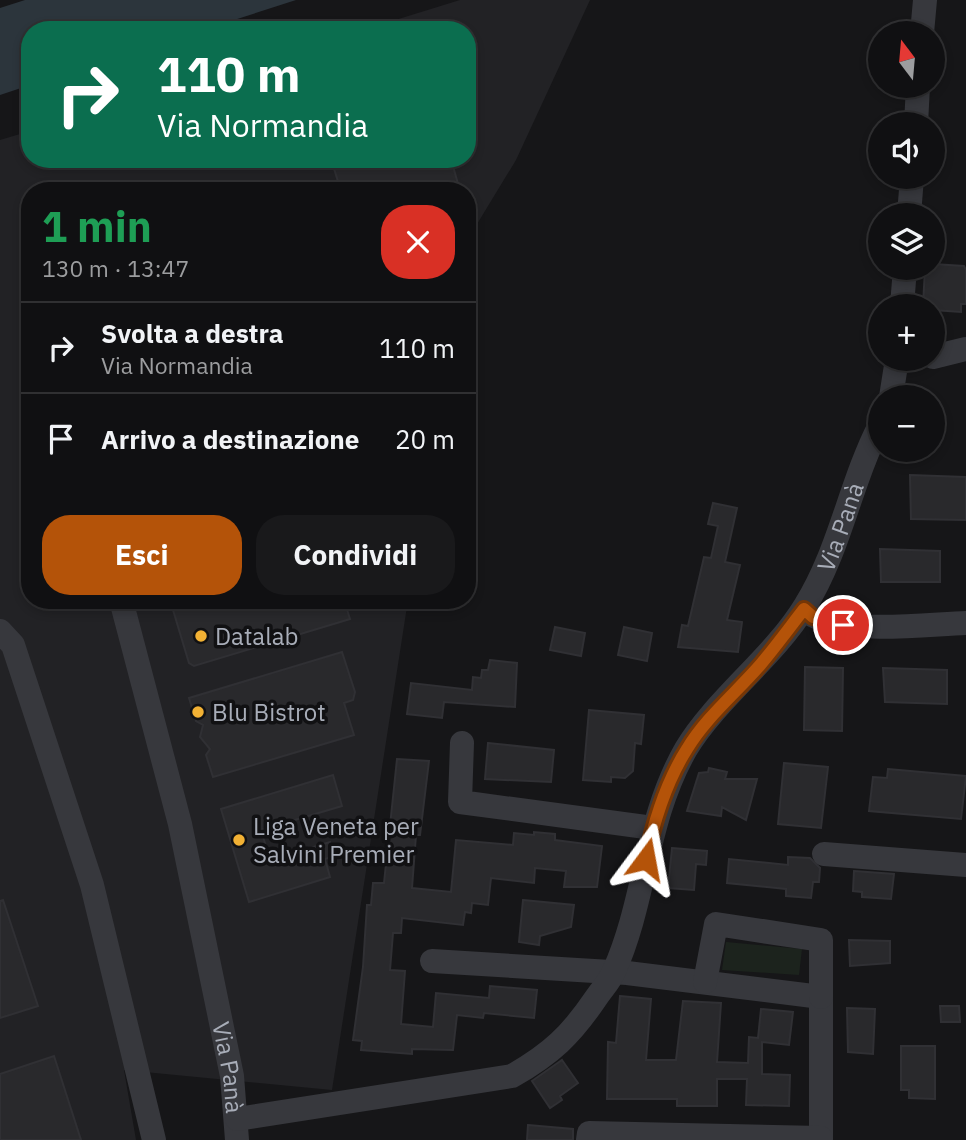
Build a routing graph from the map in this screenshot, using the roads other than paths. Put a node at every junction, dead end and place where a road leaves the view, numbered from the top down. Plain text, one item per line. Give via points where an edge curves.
1 (925, 0) edge
2 (923, 21) edge
3 (966, 349) edge
4 (945, 355) edge
5 (868, 448) edge
6 (123, 609) edge
7 (804, 609) junction
8 (966, 623) edge
9 (0, 631) edge
10 (462, 743) dead end
11 (653, 828) junction
12 (824, 854) dead end
13 (966, 865) edge
14 (432, 961) dead end
15 (614, 972) junction
16 (705, 982) junction
17 (821, 998) junction
18 (237, 1130) edge
19 (153, 1131) edge
20 (821, 1139) edge
21 (588, 1140) edge

1 - 2 street
3 - 4 street
5 - 7 street, Via Panà via 821,578
6 - 18 street, Via Panà via 180,824 232,1076
7 - 8 street via 813,617 843,625
7 - 11 street, Via Panà via 687,748
9 - 19 street via 13,645 92,885
10 - 11 street via 460,802
11 - 15 street, Via Panà
12 - 13 street
14 - 15 street
15 - 16 street
15 - 18 street, Via Panà via 575,1028 547,1056 512,1076
16 - 17 street
16 - 17 street via 716,923 821,940
17 - 20 street
20 - 21 street via 589,1133

